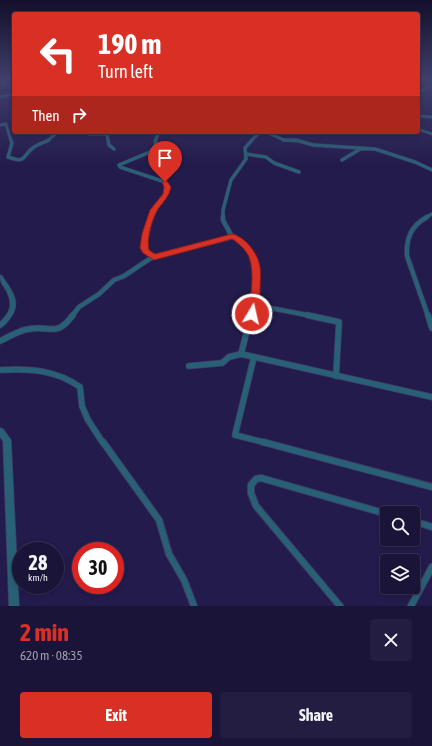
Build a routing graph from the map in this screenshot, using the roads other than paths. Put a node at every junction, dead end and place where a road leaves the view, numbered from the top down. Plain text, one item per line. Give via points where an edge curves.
1 (420, 116) edge
2 (432, 117) edge
3 (0, 125) edge
4 (420, 130) edge
5 (56, 134) edge
6 (84, 134) edge
7 (107, 134) edge
8 (107, 134) edge
9 (158, 134) edge
10 (258, 134) edge
11 (270, 134) edge
12 (432, 134) edge
13 (362, 148) junction
14 (114, 149) dead end
15 (246, 154) junction
16 (342, 160) dead end
17 (432, 170) edge
18 (299, 172) dead end
19 (432, 214) edge
20 (228, 238) junction
21 (154, 257) junction
22 (0, 277) edge
23 (255, 305) junction
24 (0, 326) edge
25 (432, 328) edge
26 (0, 341) edge
27 (240, 354) junction
28 (254, 357) junction
29 (189, 366) dead end
30 (0, 370) edge
31 (336, 376) junction
32 (432, 397) edge
33 (0, 431) edge
34 (432, 487) edge
35 (380, 512) edge
36 (420, 523) edge
37 (432, 527) edge
38 (432, 567) edge
39 (14, 606) edge
40 (194, 606) edge
41 (340, 606) edge
42 (412, 606) edge

1 - 2 street
3 - 5 street via 6,124 12,144 8,157 19,161 33,148
4 - 12 street
6 - 8 street
7 - 14 street via 109,145
9 - 21 street via 155,146 150,152 119,165 137,174 165,182 168,187 163,200 154,210 145,234 144,248
10 - 15 street via 245,148
11 - 13 street via 284,140 296,140 313,145
13 - 16 street
13 - 17 street via 375,149
15 - 18 street via 266,157 274,163
15 - 20 street via 246,159 231,180 223,210 223,220 231,235
19 - 25 street via 412,228 406,246 407,256
20 - 21 street
20 - 23 street via 237,238 252,256 256,266
21 - 26 street via 114,280 79,307 64,328 28,329
22 - 24 street via 14,303 9,318
23 - 27 street
23 - 31 street via 339,322
27 - 28 street
27 - 29 street via 229,357 222,363
28 - 31 street
28 - 34 street via 234,435
30 - 40 street via 36,370 71,379 80,387 82,406 88,420 158,520 169,554 184,580
31 - 32 street
33 - 39 street via 7,440
35 - 41 street via 261,478 256,478 252,482 250,492 256,506
36 - 37 street
38 - 42 street

